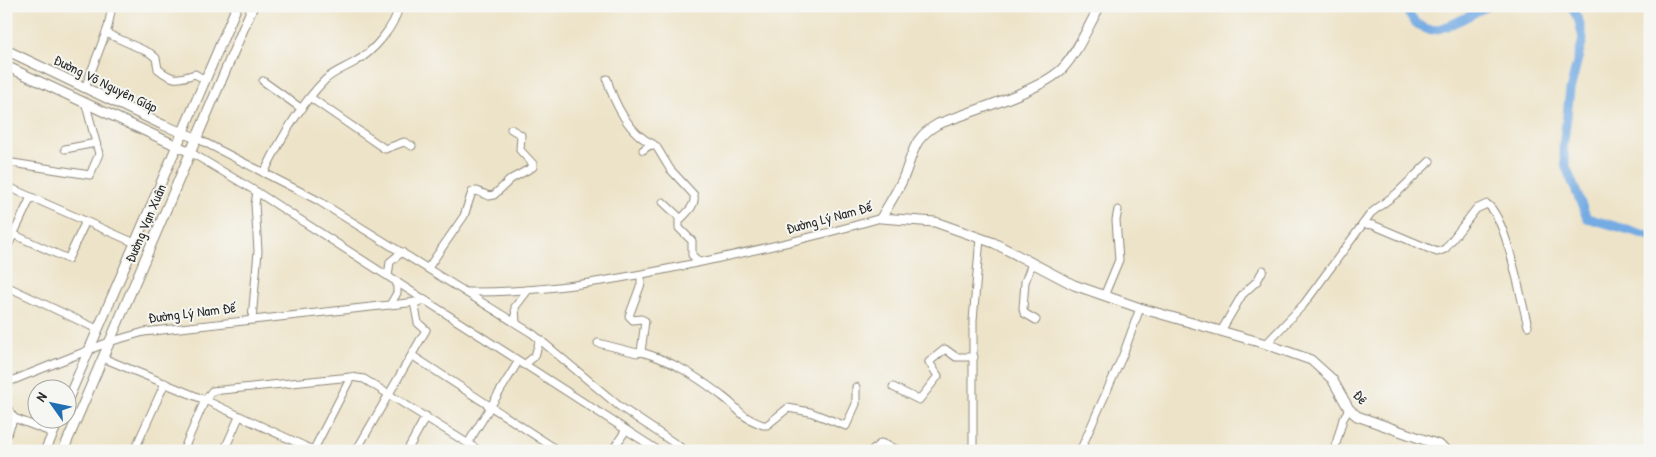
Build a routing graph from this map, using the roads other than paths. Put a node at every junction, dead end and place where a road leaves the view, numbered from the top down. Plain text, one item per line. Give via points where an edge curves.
1 (112, 6) edge
2 (237, 6) edge
3 (253, 6) edge
4 (399, 6) edge
5 (1100, 6) edge
6 (106, 33) junction
7 (6, 50) edge
8 (6, 66) edge
9 (607, 79) dead end
10 (205, 80) junction
11 (263, 82) dead end
12 (81, 86) junction
13 (70, 96) junction
14 (310, 98) junction
15 (86, 104) junction
16 (302, 109) junction
17 (511, 129) dead end
18 (182, 133) junction
19 (196, 138) junction
20 (96, 143) junction
21 (653, 144) junction
22 (412, 146) dead end
23 (176, 147) junction
24 (65, 149) dead end
25 (643, 150) dead end
26 (190, 152) junction
27 (1430, 161) dead end
28 (6, 162) edge
29 (264, 173) junction
30 (6, 186) edge
31 (257, 192) junction
32 (31, 197) junction
33 (663, 202) dead end
34 (1118, 210) dead end
35 (881, 218) junction
36 (680, 220) junction
37 (86, 221) junction
38 (1363, 224) junction
39 (6, 231) edge
40 (14, 235) junction
41 (980, 238) junction
42 (135, 243) junction
43 (6, 250) edge
44 (402, 252) junction
45 (699, 262) junction
46 (1032, 263) junction
47 (428, 268) junction
48 (1263, 270) dead end
49 (641, 275) junction
50 (388, 276) junction
51 (397, 282) junction
52 (6, 286) edge
53 (528, 290) junction
54 (466, 292) junction
55 (1104, 296) junction
56 (426, 301) junction
57 (414, 302) junction
58 (390, 305) junction
59 (1140, 308) junction
60 (252, 319) junction
61 (1036, 320) dead end
62 (516, 323) junction
63 (1528, 326) dead end
64 (97, 329) junction
65 (1221, 331) junction
66 (540, 339) junction
67 (109, 342) junction
68 (598, 343) dead end
69 (1266, 344) junction
70 (87, 352) junction
71 (641, 352) junction
72 (413, 356) junction
73 (974, 357) junction
74 (103, 358) junction
75 (521, 364) junction
76 (351, 377) junction
77 (75, 380) edge
78 (6, 383) edge
79 (165, 383) junction
80 (856, 387) dead end
81 (893, 387) dead end
82 (389, 393) junction
83 (205, 400) junction
84 (6, 406) edge
85 (490, 407) junction
86 (1350, 409) junction
87 (426, 416) junction
88 (240, 417) junction
89 (14, 418) junction
90 (6, 421) edge
91 (54, 430) edge
92 (626, 430) junction
93 (53, 433) junction
94 (6, 437) edge
95 (468, 442) junction
96 (66, 450) edge
97 (45, 451) edge
98 (134, 451) edge
99 (183, 451) edge
100 (224, 451) edge
101 (314, 451) edge
102 (356, 451) edge
103 (407, 451) edge
104 (480, 451) edge
105 (559, 451) edge
106 (612, 451) edge
107 (659, 451) edge
108 (686, 451) edge
109 (872, 451) edge
110 (900, 451) edge
111 (973, 451) edge
112 (1080, 451) edge
113 (1334, 451) edge
114 (1448, 451) edge

1 - 6 street
2 - 10 main road, Đường Vạn Xuân
3 - 19 main road, Đường Vạn Xuân
4 - 14 street via 388,30 366,55 328,78
5 - 35 main road, Đường Lý Nam Đế via 1068,60 1053,76 1035,87 923,132
6 - 10 street via 150,53 156,58 158,69 172,78 195,74
6 - 12 street
7 - 12 main road, Đường Võ Nguyên Giáp
8 - 13 main road, Đường Võ Nguyên Giáp
9 - 21 street via 615,101 636,133
10 - 18 main road, Đường Vạn Xuân
11 - 16 street
12 - 13 main road
12 - 18 main road, Đường Võ Nguyên Giáp
13 - 15 main road, Đường Võ Nguyên Giáp
14 - 16 street
14 - 22 street via 385,149 404,142
15 - 20 street
15 - 23 main road, Đường Võ Nguyên Giáp
16 - 29 street
17 - 47 street via 522,135 520,149 533,167 511,179 494,195 472,192 464,216
18 - 19 main road, Đường Võ Nguyên Giáp
18 - 23 main road, Đường Vạn Xuân
19 - 26 main road, Đường Vạn Xuân
19 - 29 street
20 - 24 street
20 - 28 street via 99,154 90,175
21 - 25 street
21 - 36 street via 694,195 691,207
23 - 26 main road, Đường Võ Nguyên Giáp
23 - 42 main road, Đường Vạn Xuân
26 - 31 street
26 - 67 main road, Đường Vạn Xuân
27 - 38 street via 1375,209
29 - 44 street via 318,200
30 - 32 street
31 - 50 street
31 - 60 street via 258,252
32 - 37 street
32 - 40 street
33 - 36 street
34 - 55 street via 1119,260
35 - 41 main road, Đê via 928,221
35 - 45 street, Đường Lý Nam Đế
36 - 45 street via 679,228 692,241 692,255
37 - 40 street via 68,259
37 - 42 street
38 - 63 street via 1373,225 1437,252 1445,249 1476,209 1487,204 1499,221
38 - 69 street via 1304,304
39 - 40 street
40 - 43 street
41 - 46 main road, Đê
41 - 73 street via 974,294
42 - 64 main road, Đường Vạn Xuân
44 - 47 street
44 - 50 street via 390,262
45 - 49 street, Đường Lý Nam Đế
46 - 55 main road, Đê
46 - 61 street via 1025,282 1023,308 1024,313
47 - 54 street
48 - 65 street via 1242,296
49 - 53 street, Đường Lý Nam Đế
49 - 71 street via 641,284 629,316 632,320 645,321
50 - 51 street
51 - 56 street
51 - 58 street via 397,293
52 - 64 street
53 - 54 street, Đường Lý Nam Đế
53 - 62 street via 515,307
54 - 62 street
55 - 59 main road, Đê
56 - 57 street, Đường Lý Nam Đế
56 - 75 street
57 - 58 street, Đường Lý Nam Đế
57 - 72 street via 418,322 426,330
58 - 60 street, Đường Lý Nam Đế
59 - 65 main road, Đê
59 - 112 street via 1123,355
60 - 67 street, Đường Lý Nam Đế via 144,332
62 - 66 street
64 - 70 main road, Đường Vạn Xuân
65 - 69 main road, Đê
66 - 75 street via 535,356
66 - 108 street via 619,406
67 - 70 street, Đường Lý Nam Đế
67 - 74 main road, Đường Vạn Xuân
68 - 71 street
69 - 86 main road, Đê via 1311,360 1321,367
70 - 77 main road, Đường Vạn Xuân
70 - 78 street, Đường Lý Nam Đế
71 - 80 street via 680,366 727,399 741,415 763,425 788,408 810,412 846,426 856,404
72 - 82 street
72 - 85 street
73 - 81 street via 956,357 945,349 931,358 929,362 938,376 919,400
73 - 111 street
74 - 79 street
74 - 96 main road, Đường Vạn Xuân
75 - 85 street
75 - 92 street
76 - 82 street via 364,379
76 - 83 street via 212,391
76 - 101 street
79 - 83 street
79 - 98 street
82 - 87 street
82 - 102 street
83 - 88 street
83 - 99 street
84 - 89 street
85 - 95 street
85 - 105 street
86 - 113 street via 1343,420
86 - 114 main road, Đê via 1367,420
87 - 95 street
87 - 103 street
88 - 100 street
88 - 101 street
89 - 90 street
89 - 93 street
89 - 94 street
91 - 93 main road
92 - 106 street
92 - 107 street
93 - 97 main road
95 - 104 street
109 - 110 street via 881,443

